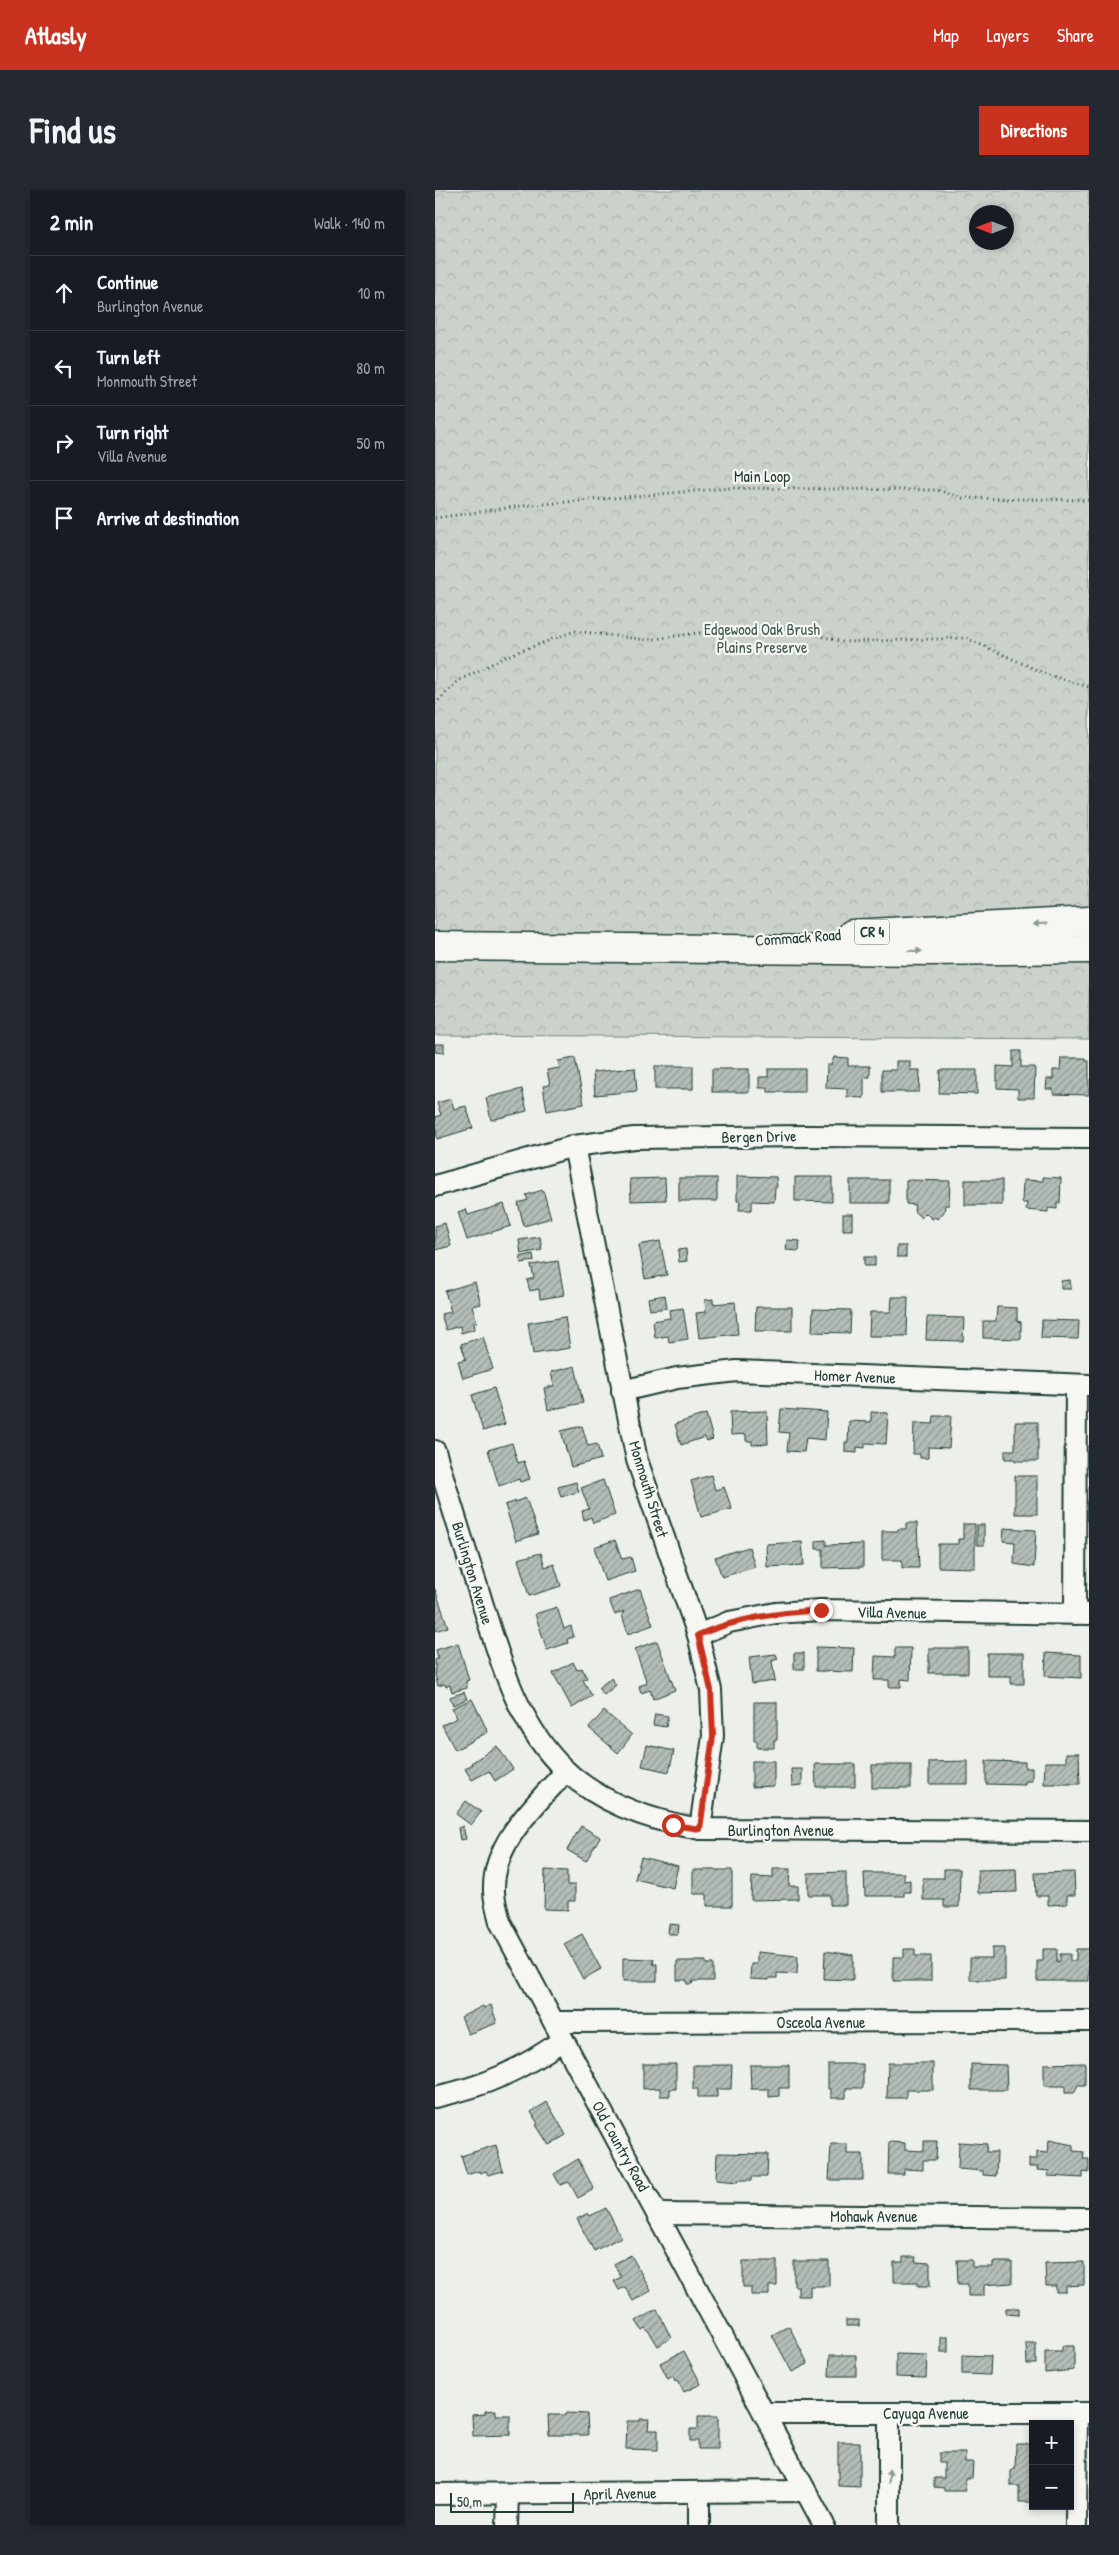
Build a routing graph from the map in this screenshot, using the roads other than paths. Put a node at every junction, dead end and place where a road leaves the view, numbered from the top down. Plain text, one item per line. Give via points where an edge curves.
1 (1089, 921) edge
2 (435, 946) edge
3 (656, 947) junction
4 (1089, 949) edge
5 (1089, 1138) edge
6 (574, 1146) junction
7 (435, 1186) edge
8 (1083, 1385) edge
9 (623, 1391) junction
10 (435, 1451) edge
11 (1082, 1614) edge
12 (698, 1635) junction
13 (566, 1771) junction
14 (700, 1829) junction
15 (1089, 1831) edge
16 (1089, 2021) edge
17 (554, 2022) junction
18 (563, 2040) junction
19 (435, 2097) edge
20 (659, 2214) junction
21 (1089, 2218) edge
22 (764, 2413) junction
23 (889, 2413) junction
24 (1083, 2413) edge
25 (805, 2491) junction
26 (699, 2492) junction
27 (435, 2494) edge
28 (508, 2494) junction
29 (507, 2525) edge
30 (699, 2525) edge
31 (824, 2525) edge
32 (889, 2525) edge
33 (1076, 2525) edge

1 -> 3 main road, Commack Road / CR 4
2 - 3 main road, Commack Road / CR 4
3 -> 4 main road, Commack Road / CR 4 via 930,951
5 - 6 street, Bergen Drive via 644,1138
6 - 7 street, Bergen Drive
6 - 9 street, Monmouth Street
8 - 9 street, Homer Avenue via 737,1372 677,1378
8 - 11 street
9 - 12 street, Monmouth Street via 637,1460
10 - 13 street, Burlington Avenue via 504,1675 530,1726
11 - 12 street, Villa Avenue via 821,1610 776,1613 729,1622
12 - 14 street, Monmouth Street via 711,1690 713,1736
13 - 14 street, Burlington Avenue via 603,1797 635,1813 673,1825
13 - 17 street, Old Country Road via 516,1828 499,1856 494,1890 500,1922
14 - 15 street, Burlington Avenue
16 - 17 street, Osceola Avenue
17 - 18 street, Old Country Road
18 - 19 street via 528,2064 494,2080
18 - 20 street, Old Country Road
20 - 21 street, Mohawk Avenue
20 - 22 street, Old Country Road
22 - 23 street, Cayuga Avenue
22 - 25 street, Old Country Road
23 - 24 street, Cayuga Avenue
32 -> 23 street
24 - 33 street
25 - 26 street, April Avenue
25 - 31 street, Old Country Road
26 - 28 street, April Avenue
26 - 30 street
27 - 28 street, April Avenue
28 - 29 street

